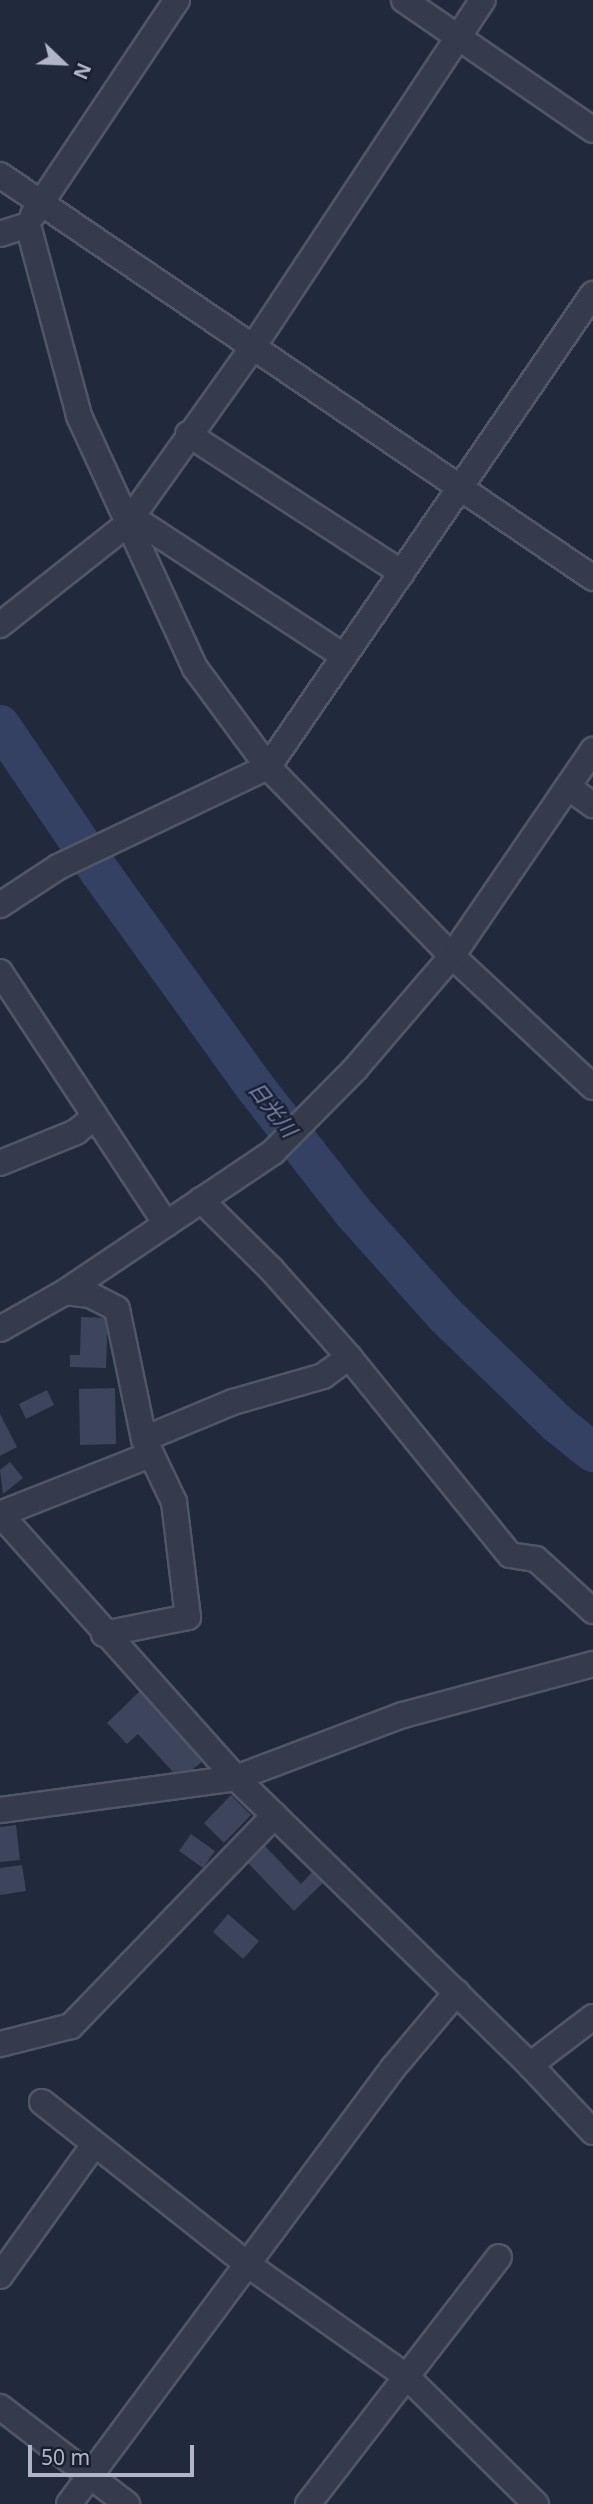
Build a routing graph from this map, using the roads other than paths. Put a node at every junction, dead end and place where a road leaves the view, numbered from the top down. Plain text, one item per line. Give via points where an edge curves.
1 (177, 0) edge
2 (404, 0) edge
3 (483, 0) edge
4 (457, 38) junction
5 (593, 130) edge
6 (0, 175) edge
7 (39, 202) junction
8 (28, 225) junction
9 (0, 234) edge
10 (593, 293) edge
11 (253, 347) junction
12 (188, 434) junction
13 (461, 488) junction
14 (129, 521) junction
15 (402, 573) junction
16 (593, 578) edge
17 (0, 625) edge
18 (344, 656) junction
19 (593, 750) edge
20 (268, 767) junction
21 (568, 787) junction
22 (593, 805) edge
23 (0, 905) edge
24 (452, 956) junction
25 (0, 972) edge
26 (593, 1087) edge
27 (93, 1118) junction
28 (0, 1163) edge
29 (201, 1200) junction
30 (166, 1224) junction
31 (65, 1292) junction
32 (0, 1329) edge
33 (349, 1357) junction
34 (147, 1447) junction
35 (0, 1514) edge
36 (593, 1611) edge
37 (104, 1634) junction
38 (593, 1664) edge
39 (236, 1778) junction
40 (0, 1810) edge
41 (275, 1815) junction
42 (457, 1992) junction
43 (593, 2017) edge
44 (0, 2044) edge
45 (530, 2064) junction
46 (42, 2102) dead end
47 (593, 2132) edge
48 (93, 2146) junction
49 (499, 2257) dead end
50 (247, 2264) junction
51 (0, 2276) edge
52 (407, 2377) junction
53 (0, 2407) edge
54 (90, 2476) junction
55 (69, 2504) edge
56 (127, 2504) edge
57 (308, 2504) edge
58 (536, 2504) edge

1 - 7 street
2 - 4 street
3 - 4 street
4 - 5 street
4 - 11 street
6 - 7 street
7 - 8 street
7 - 11 street
8 - 9 street
8 - 14 street via 79,416
10 - 13 street
11 - 12 street
11 - 13 street
12 - 14 street
12 - 15 street
13 - 15 street
13 - 16 street
14 - 17 street
14 - 18 street
14 - 20 street via 195,668
15 - 18 street
18 - 20 street
19 - 21 street
20 - 23 street via 58,867
20 - 24 street
21 - 22 street
21 - 24 street
24 - 26 street
24 - 29 street via 355,1069 273,1152
25 - 27 street
27 - 28 street via 76,1132
27 - 30 street
29 - 30 street
29 - 33 street via 271,1269
30 - 31 street
31 - 32 street
31 - 34 street via 90,1295 117,1309
33 - 34 street via 323,1376 233,1402
33 - 36 street via 510,1555 536,1559
34 - 35 street
34 - 37 street via 174,1502 188,1617
35 - 37 street
37 - 39 street
38 - 39 street via 402,1716
39 - 40 street
39 - 41 street
41 - 42 street
41 - 44 street via 71,2026
42 - 45 street
42 - 50 street via 393,2068
43 - 45 street
45 - 47 street
46 - 48 street
48 - 50 street
48 - 51 street
49 - 52 street
50 - 52 street
50 - 54 street
52 - 57 street
52 - 58 street
53 - 54 street
54 - 55 street
54 - 56 street

